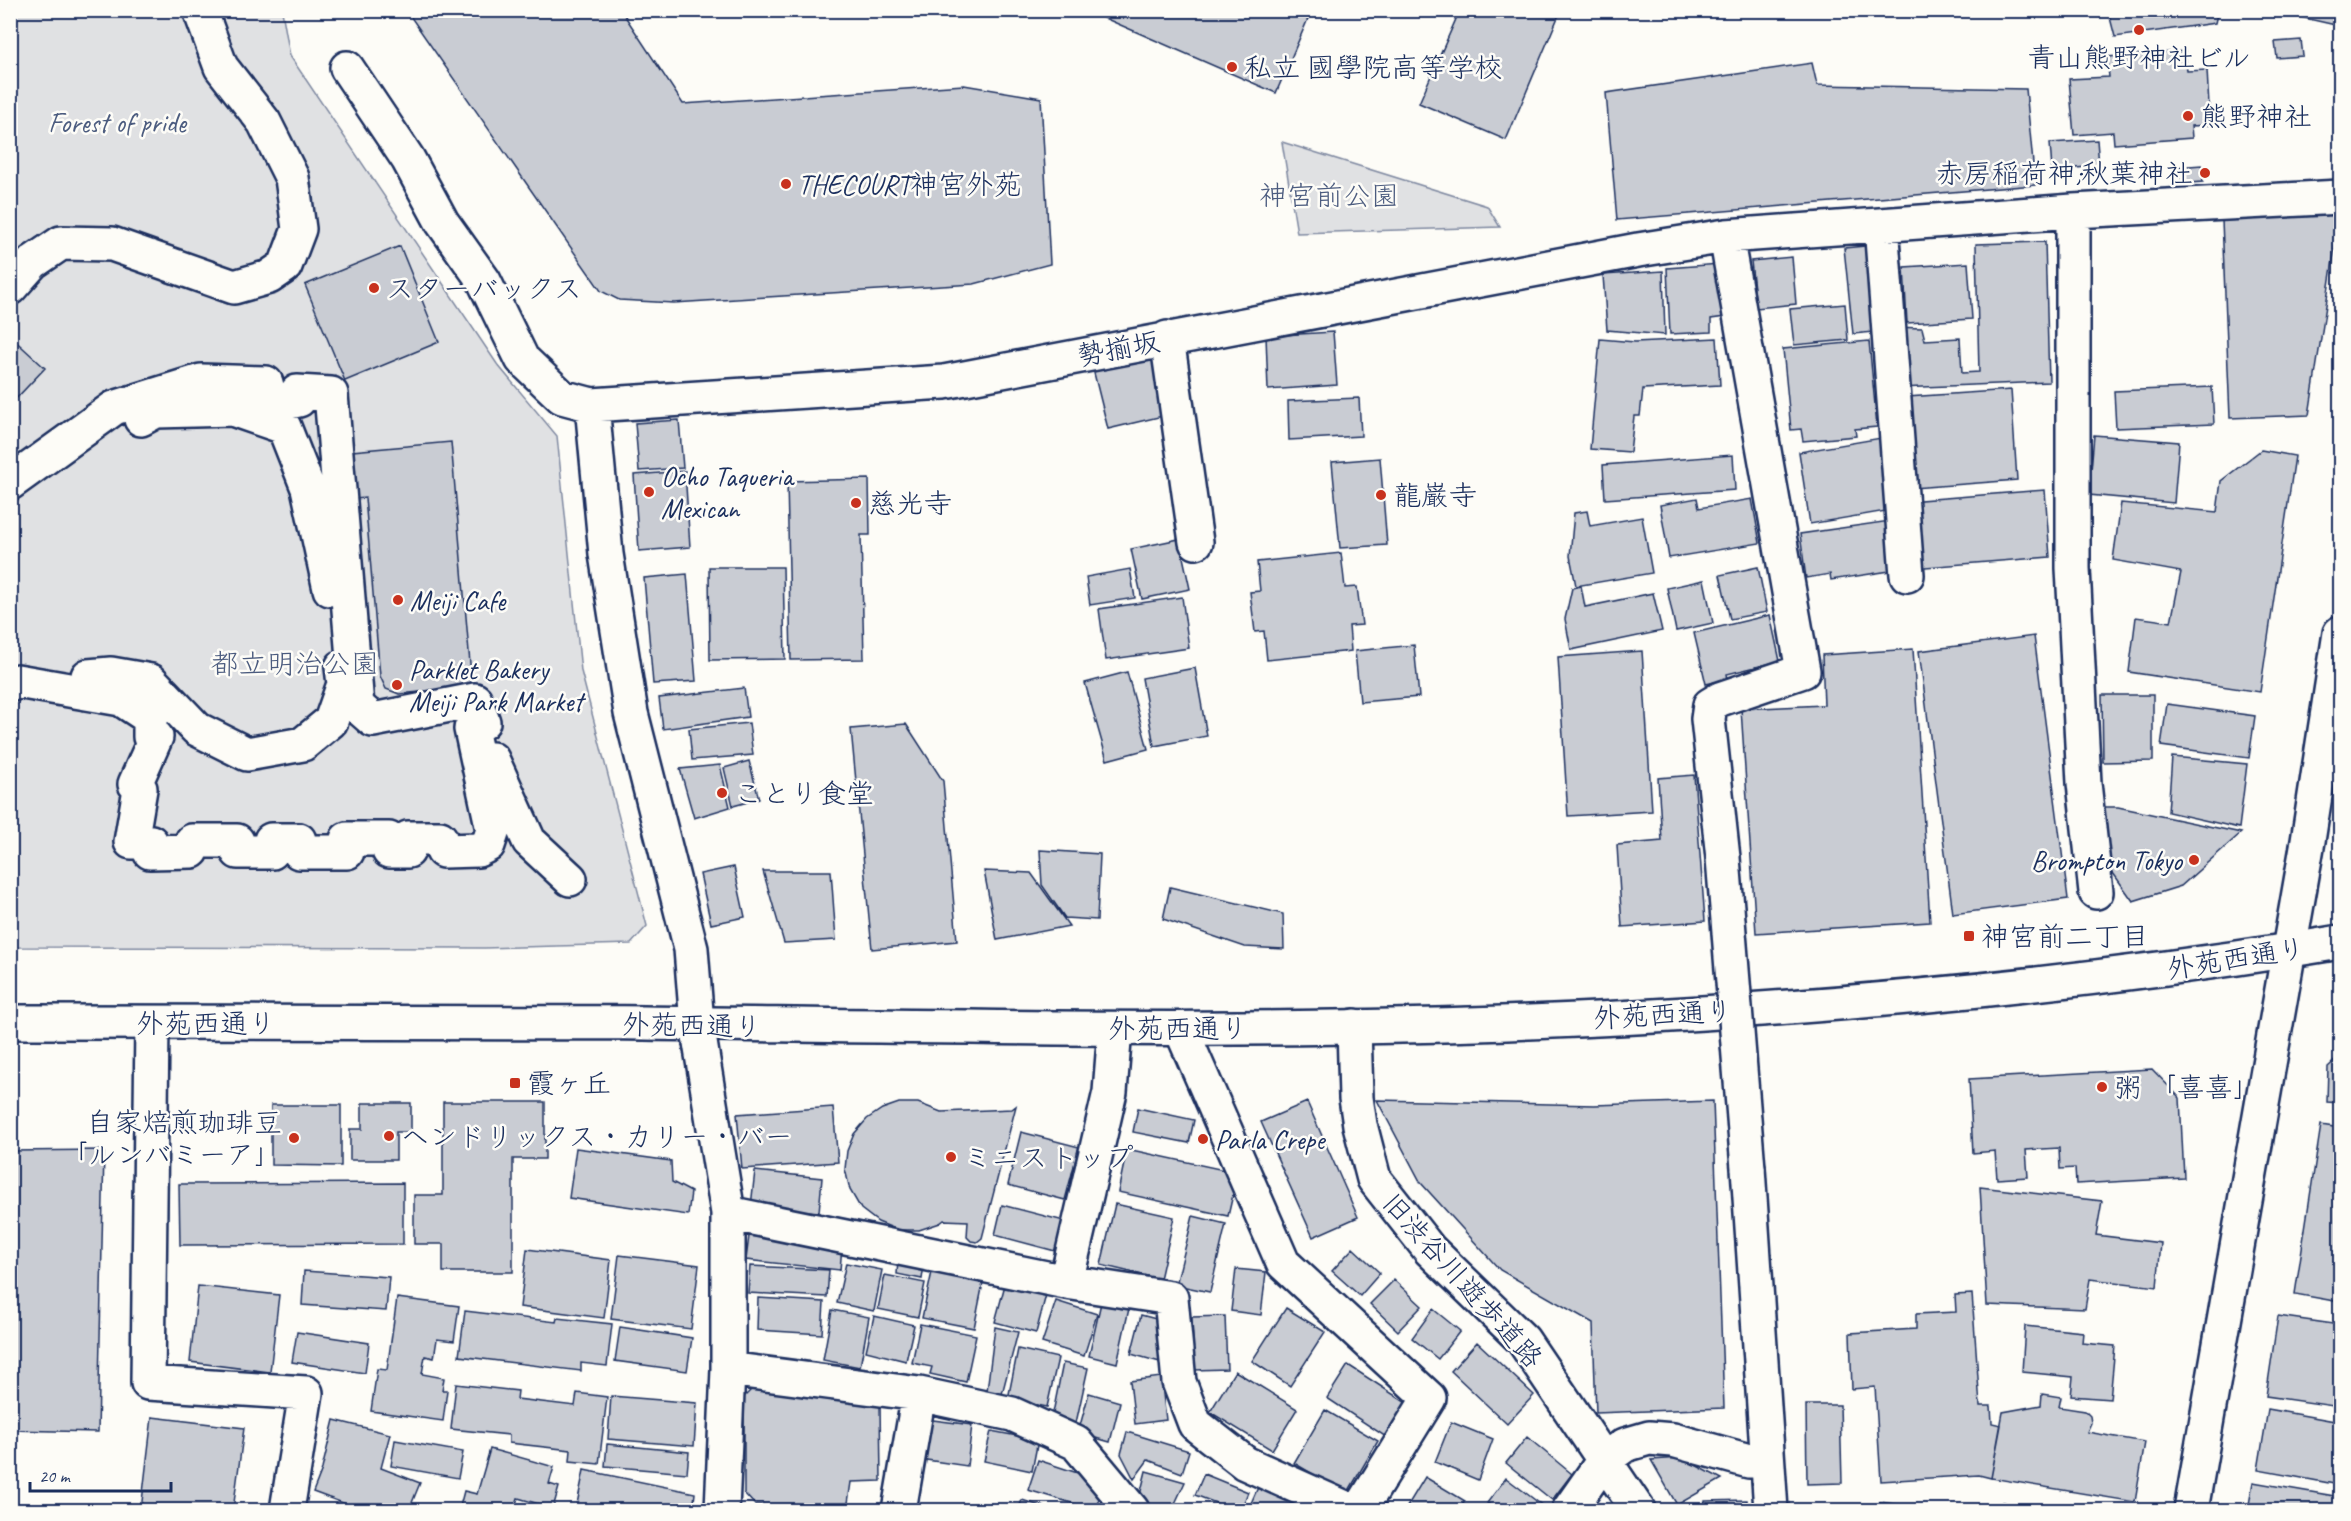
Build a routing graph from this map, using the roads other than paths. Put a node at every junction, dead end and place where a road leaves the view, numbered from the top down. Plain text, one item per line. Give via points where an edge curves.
1 (200, 10) edge
2 (347, 68) dead end
3 (2340, 197) edge
4 (2073, 211) junction
5 (1881, 225) junction
6 (1726, 236) junction
7 (10, 288) edge
8 (1167, 339) junction
9 (592, 405) junction
10 (10, 483) edge
11 (10, 504) edge
12 (1196, 542) dead end
13 (1906, 574) dead end
14 (2340, 633) edge
15 (10, 665) edge
16 (10, 685) edge
17 (331, 721) junction
18 (477, 724) junction
19 (195, 727) junction
20 (143, 783) dead end
21 (570, 879) dead end
22 (2096, 892) dead end
23 (2340, 942) edge
24 (2289, 951) junction
25 (10, 1022) edge
26 (152, 1023) junction
27 (697, 1024) junction
28 (1354, 1026) junction
29 (1115, 1029) junction
30 (1181, 1029) junction
31 (728, 1213) junction
32 (1066, 1282) junction
33 (728, 1369) junction
34 (919, 1394) junction
35 (1604, 1460) junction
36 (1767, 1460) junction
37 (287, 1510) edge
38 (722, 1510) edge
39 (899, 1510) edge
40 (1132, 1510) edge
41 (1350, 1510) edge
42 (1360, 1510) edge
43 (1569, 1510) edge
44 (1638, 1510) edge
45 (1771, 1510) edge
46 (2192, 1510) edge

1 - 7 street via 221,67 264,122 292,178 299,229 285,266 269,277 234,288 112,244 62,243 33,262
2 - 9 street, 勢揃坂 via 408,159 442,222 484,281 522,359 562,397
3 - 4 street, 勢揃坂
4 - 5 street, 勢揃坂
4 - 22 street via 2073,568 2084,783
5 - 6 street, 勢揃坂
5 - 13 street
6 - 8 street, 勢揃坂 via 1638,249
6 - 36 street, bridge via 1803,671 1720,699 1710,705 1708,719 1748,1168
8 - 9 street, 勢揃坂 via 944,382
8 - 12 street
9 - 27 street via 606,554 631,713 691,949
10 - 18 street via 114,408 201,381 266,382 272,406 299,400 297,392 331,394 357,706 373,720 475,700 483,722
11 - 17 street via 52,462 156,411 232,409 284,427 308,488 335,611 344,684
14 - 24 street
15 - 19 street via 48,678 111,674 152,681
16 - 18 street via 16,681 121,699 150,718 150,737 156,737 135,784 140,789 131,842 150,842 150,852 192,851 192,841 237,841 238,852 272,852 271,840 298,840 299,852 347,852 347,839 389,839 389,851 408,851 408,838 440,838 443,851 478,850 488,845 493,830 471,729
17 - 18 street via 349,733 469,712
17 - 19 street via 303,744 247,754
18 - 21 street via 529,841
19 - 20 street
23 - 24 street, 外苑西通り
24 - 28 street, 外苑西通り via 2178,968 1875,1001 1613,1018
24 - 46 street
25 - 26 street, 外苑西通り
26 - 27 street, 外苑西通り
26 - 37 street via 148,1383 306,1393
27 - 29 street, 外苑西通り
27 - 31 street
28 - 30 street, 外苑西通り
28 - 35 street, 旧渋谷川遊歩道路 via 1356,1098 1374,1179 1430,1250 1523,1340
29 - 30 street, 外苑西通り
29 - 32 street via 1110,1092
30 - 42 street via 1283,1263 1429,1398
31 - 32 street
31 - 33 street
32 - 41 street via 1171,1298 1179,1382 1195,1424 1245,1463
33 - 34 street
33 - 38 street
34 - 39 street
34 - 40 street via 1012,1414 1076,1443
35 - 36 street via 1625,1445 1649,1438 1673,1440 1749,1461
35 - 43 street
35 - 44 street, 旧渋谷川遊歩道路
36 - 45 street

